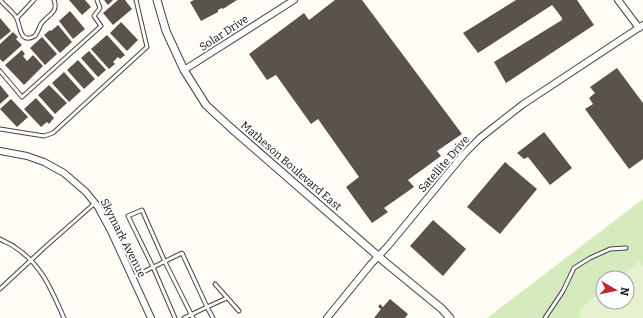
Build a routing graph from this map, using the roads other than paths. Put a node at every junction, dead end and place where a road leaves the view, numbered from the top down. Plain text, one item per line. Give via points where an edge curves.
1 (0, 0) edge
2 (34, 0) edge
3 (54, 0) edge
4 (96, 0) edge
5 (136, 0) edge
6 (157, 0) edge
7 (294, 0) edge
8 (618, 0) edge
9 (17, 18) junction
10 (641, 27) edge
11 (184, 70) junction
12 (0, 71) edge
13 (0, 129) edge
14 (0, 151) edge
15 (95, 203) junction
16 (0, 239) edge
17 (626, 248) dead end
18 (379, 256) junction
19 (31, 260) junction
20 (165, 262) junction
21 (153, 268) junction
22 (132, 277) junction
23 (215, 284) dead end
24 (0, 288) edge
25 (227, 298) junction
26 (207, 307) junction
27 (239, 311) dead end
28 (192, 316) edge
29 (64, 318) edge
30 (151, 318) edge
31 (175, 318) edge
32 (184, 318) edge
33 (213, 318) edge
34 (327, 318) edge
35 (450, 318) edge
36 (545, 318) edge

1 - 9 lane
2 - 9 lane
3 - 9 lane via 55,9 32,38 26,38 21,34
4 - 12 lane via 100,8 94,16 101,26 22,97
5 - 13 lane via 147,47 53,133 44,136
6 - 11 street, Matheson Boulevard East via 166,31
7 - 11 street, Solar Drive
8 - 10 street
10 - 18 street, Satellite Drive via 522,105 480,138
11 - 18 street, Matheson Boulevard East via 206,105
14 - 15 street, Skymark Avenue via 44,162 64,173
15 - 19 lane
15 - 22 street, Skymark Avenue
16 - 19 lane
17 - 36 lane via 610,249 574,268 563,291
18 - 34 street, Satellite Drive
18 - 35 street, Matheson Boulevard East
19 - 24 lane
19 - 29 lane via 51,287
20 - 21 lane
20 - 21 lane via 142,210 128,216
20 - 26 lane via 182,253
20 - 28 lane
21 - 22 lane
21 - 31 lane
22 - 30 street, Skymark Avenue
23 - 25 lane
25 - 26 lane
25 - 27 lane
26 - 28 lane
26 - 33 lane
28 - 32 lane

